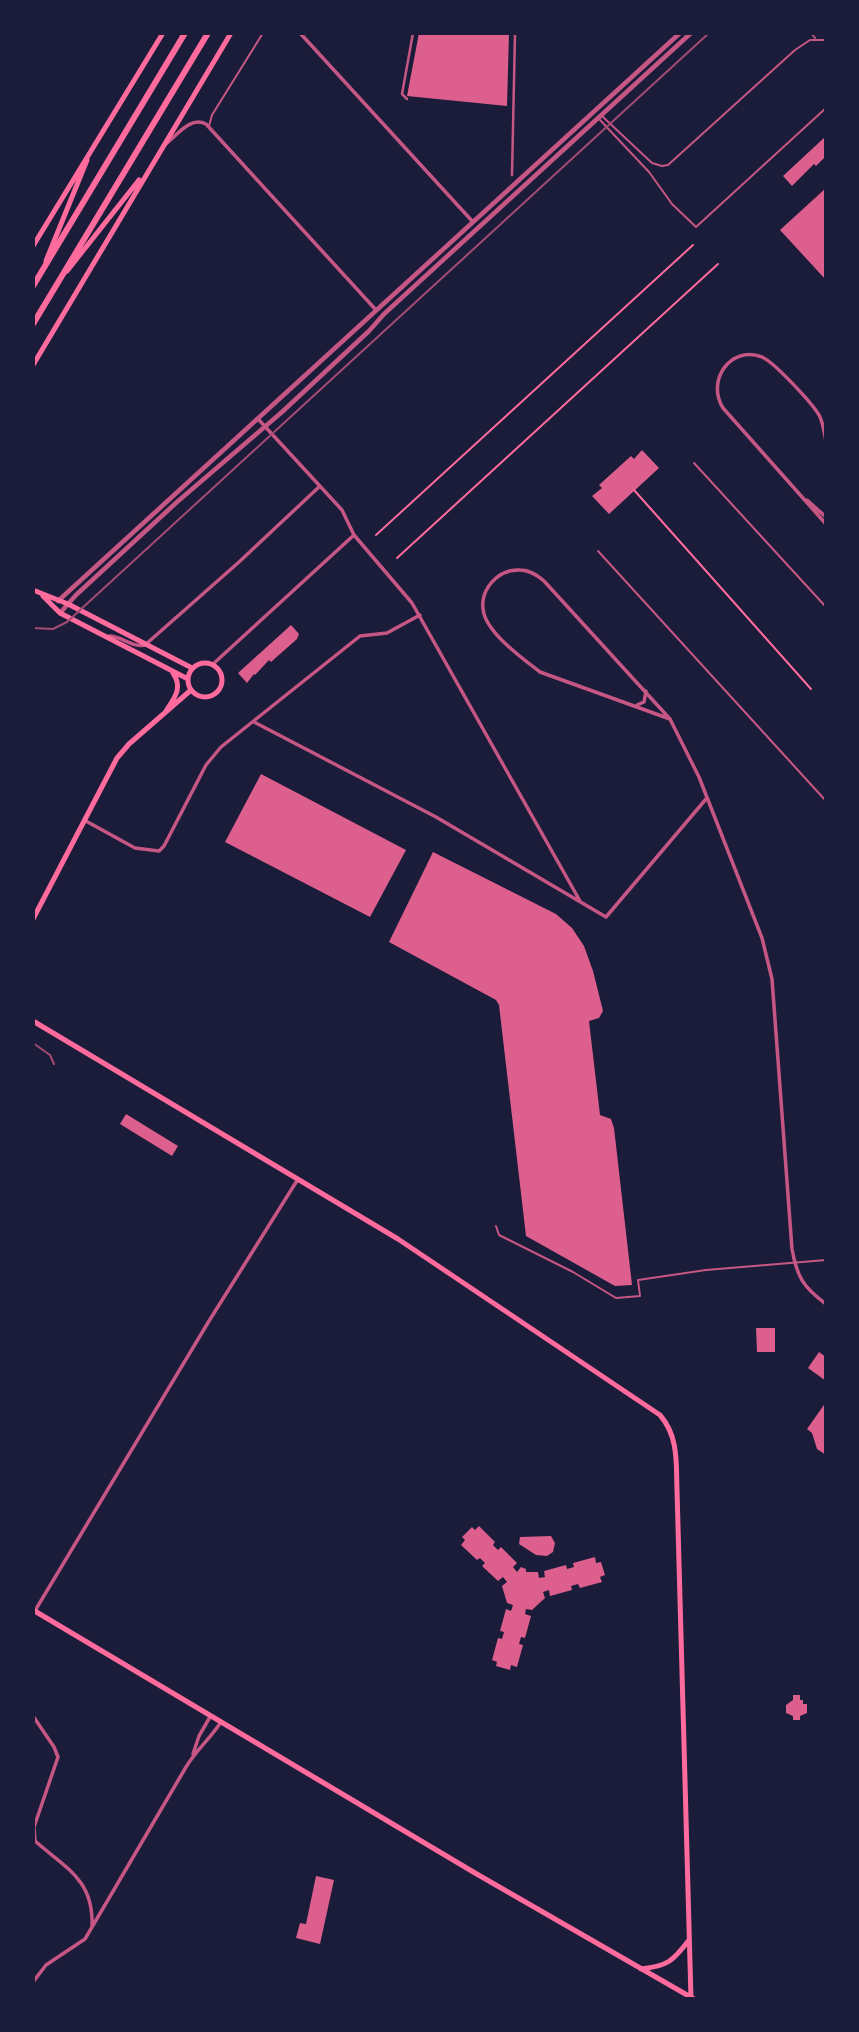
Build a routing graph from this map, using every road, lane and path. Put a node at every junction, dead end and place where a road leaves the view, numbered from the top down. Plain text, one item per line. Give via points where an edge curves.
1 (163, 33) edge
2 (185, 33) edge
3 (208, 33) edge
4 (231, 33) edge
5 (263, 33) edge
6 (300, 33) edge
7 (413, 33) edge
8 (515, 33) edge
9 (680, 33) edge
10 (691, 33) edge
11 (811, 33) edge
12 (816, 39) junction
13 (826, 40) edge
14 (407, 99) dead end
15 (826, 108) edge
16 (593, 112) junction
17 (600, 116) junction
18 (209, 126) junction
19 (94, 144) junction
20 (160, 149) junction
21 (150, 166) junction
22 (512, 175) dead end
23 (473, 222) junction
24 (478, 228) junction
25 (693, 245) dead end
26 (33, 246) edge
27 (718, 264) dead end
28 (39, 276) junction
29 (57, 285) junction
30 (33, 286) edge
31 (376, 310) junction
32 (384, 314) junction
33 (33, 324) edge
34 (33, 365) edge
35 (259, 419) junction
36 (264, 426) junction
37 (826, 441) edge
38 (694, 463) dead end
39 (320, 486) junction
40 (634, 490) dead end
41 (806, 499) junction
42 (826, 517) edge
43 (826, 524) edge
44 (354, 535) junction
45 (376, 535) dead end
46 (598, 551) dead end
47 (397, 558) dead end
48 (33, 590) edge
49 (41, 594) junction
50 (60, 600) junction
51 (68, 604) junction
52 (53, 607) junction
53 (826, 607) edge
54 (60, 612) junction
55 (420, 615) junction
56 (102, 634) junction
57 (146, 644) junction
58 (212, 665) junction
59 (192, 668) junction
60 (171, 670) junction
61 (188, 679) junction
62 (811, 689) dead end
63 (191, 690) junction
64 (646, 691) junction
65 (631, 705) junction
66 (163, 716) junction
67 (670, 719) junction
68 (254, 722) junction
69 (707, 798) junction
70 (826, 801) edge
71 (84, 820) junction
72 (580, 901) junction
73 (33, 919) edge
74 (33, 1021) edge
75 (298, 1179) junction
76 (496, 1226) dead end
77 (826, 1260) edge
78 (794, 1263) junction
79 (826, 1304) edge
80 (34, 1612) edge
81 (33, 1716) edge
82 (211, 1716) junction
83 (221, 1722) junction
84 (193, 1756) junction
85 (91, 1929) junction
86 (689, 1940) junction
87 (640, 1969) junction
88 (33, 1982) edge
89 (692, 1998) edge

1 - 19 main road
2 - 28 main road
3 - 29 main road
4 - 20 main road
5 - 18 lane
6 - 23 street
7 - 14 street via 402,94
8 - 22 street
9 - 16 street
10 - 17 street
11 - 12 lane
12 - 13 lane
12 - 17 lane via 804,43 668,165 652,163
15 - 17 lane via 696,227
16 - 17 lane
16 - 23 street
17 - 24 street
18 - 20 street via 194,122
18 - 31 street
19 - 26 main road
19 - 28 main road
20 - 21 main road
21 - 29 main road
21 - 34 main road
23 - 24 street
23 - 31 street
24 - 32 street
25 - 45 path
27 - 47 path
28 - 30 main road
29 - 33 main road
31 - 32 street
31 - 35 street
32 - 36 street
35 - 36 street
35 - 50 street
36 - 39 street
36 - 51 street
37 - 41 street via 815,409 767,359 738,356 722,371 717,390 723,408
38 - 53 lane
39 - 44 street via 342,510
39 - 57 street
40 - 62 path
41 - 42 street
41 - 43 street
44 - 55 street
44 - 58 street
46 - 70 lane
48 - 49 main road
49 - 50 main road
49 - 52 main road
50 - 51 main road
50 - 52 street
51 - 54 street
51 - 57 main road
52 - 54 main road
54 - 56 main road
55 - 68 street via 387,633 360,636
55 - 72 street
56 - 57 street via 137,646
56 - 60 main road
57 - 59 main road
58 - 59 main road
58 - 63 main road via 221,676 218,690 204,697
59 - 61 main road
60 - 61 main road
60 - 66 main road via 178,689
61 - 63 main road
63 - 66 main road
64 - 65 street via 644,702
64 - 65 street via 533,573 507,571 487,587 482,606 487,621 524,660 540,672
64 - 67 street
65 - 67 street
66 - 71 main road via 117,758
67 - 69 street
68 - 71 street via 206,765 159,850 135,848
68 - 72 street via 436,817
69 - 72 street via 606,917
69 - 78 street via 770,964
71 - 73 main road
74 - 75 main road
75 - 80 street
75 - 86 main road via 398,1239 592,1368 660,1415 671,1432 677,1500
76 - 78 lane via 499,1235 616,1298 640,1296 638,1280
77 - 78 lane
78 - 79 street via 803,1284
80 - 82 main road
81 - 85 street via 58,1757 34,1828 35,1841 84,1884 93,1910
82 - 83 main road
82 - 84 street
83 - 84 street
83 - 87 main road
84 - 85 street
85 - 88 street via 71,1951 46,1965
86 - 87 main road via 665,1965
86 - 89 main road
87 - 89 main road

